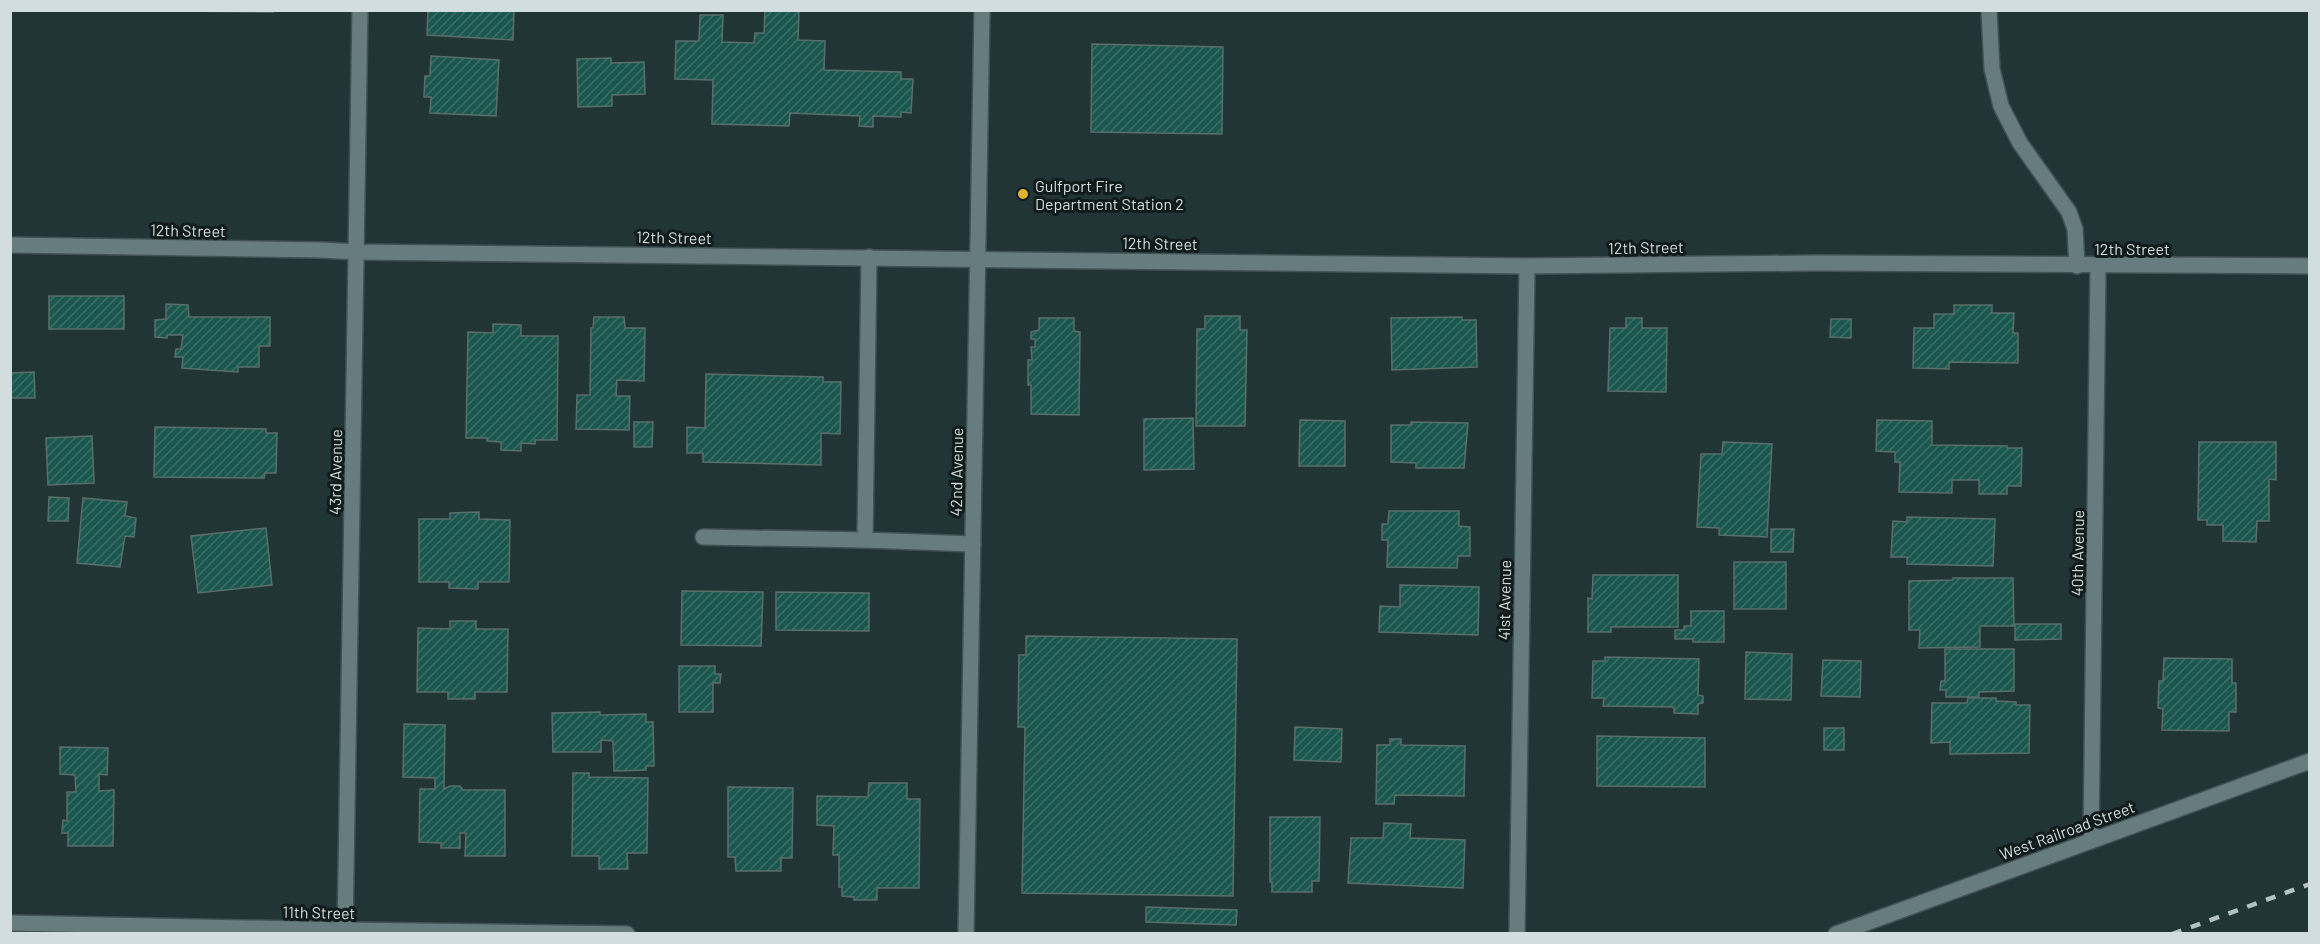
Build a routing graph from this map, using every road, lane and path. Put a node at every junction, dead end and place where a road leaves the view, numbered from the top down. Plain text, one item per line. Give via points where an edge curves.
1 (360, 10) edge
2 (982, 10) edge
3 (1989, 10) edge
4 (10, 245) edge
5 (357, 252) junction
6 (869, 257) junction
7 (977, 259) junction
8 (1527, 266) junction
9 (2077, 266) junction
10 (2098, 266) junction
11 (2310, 266) edge
12 (703, 537) dead end
13 (865, 540) junction
14 (973, 544) junction
15 (2310, 761) edge
16 (2091, 841) junction
17 (10, 923) edge
18 (345, 932) edge
19 (627, 933) edge
20 (966, 933) edge
21 (1517, 933) edge
22 (1836, 933) edge

1 - 5 street, 43rd Avenue
2 - 7 street, 42nd Avenue
3 - 9 street via 1992,69 2001,106 2020,144 2069,212 2075,229
4 - 5 street, 12th Street
5 - 6 street, 12th Street
5 - 18 street, 43rd Avenue
6 - 7 street, 12th Street
6 - 13 street
7 - 8 street, 12th Street
7 - 14 street, 42nd Avenue
8 - 9 street, 12th Street via 1815,263
8 - 21 street, 41st Avenue
9 - 10 street, 12th Street
10 - 11 street, 12th Street
10 - 16 street, 40th Avenue
12 - 13 street
13 - 14 street
14 - 20 street, 42nd Avenue
15 - 16 street, West Railroad Street
16 - 22 street, West Railroad Street
17 - 18 street, 11th Street
18 - 19 street, 11th Street

